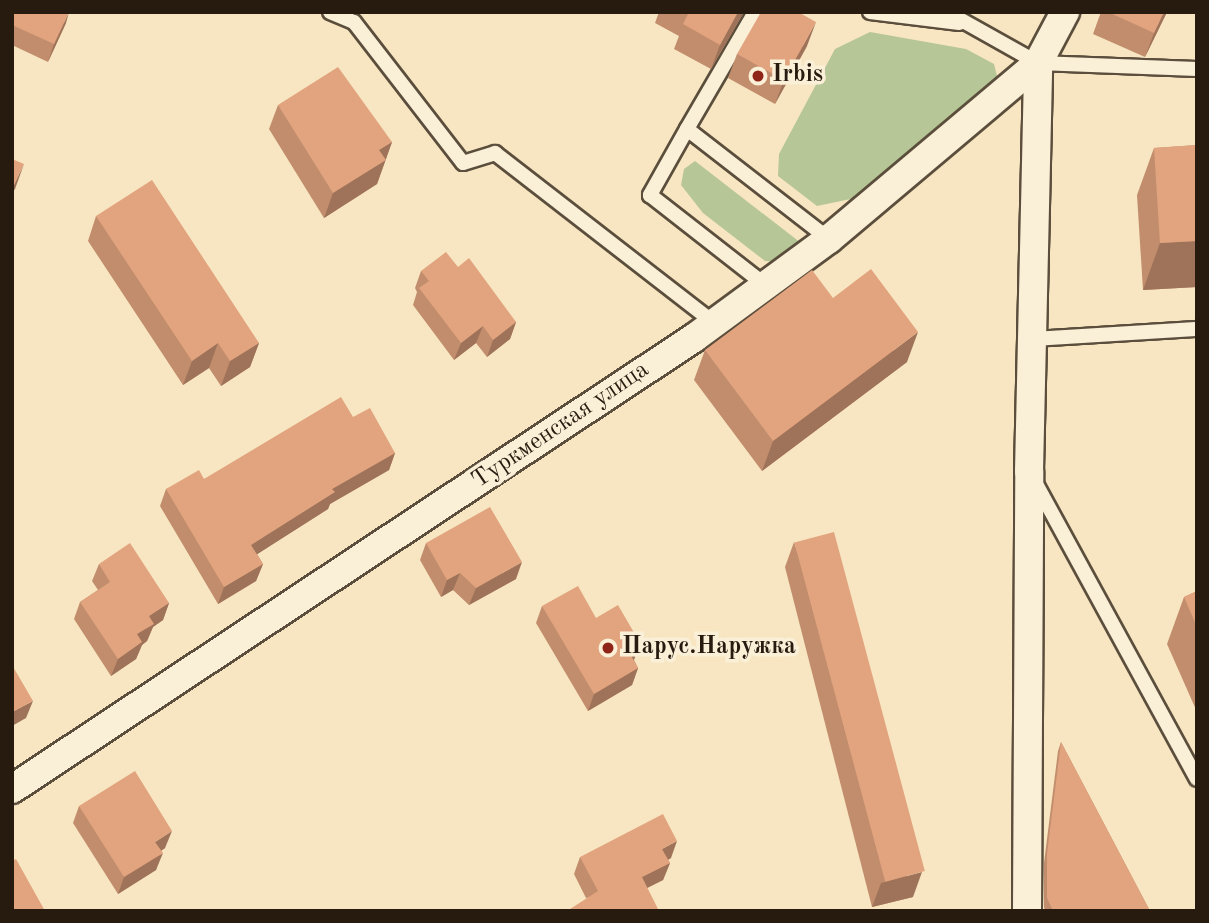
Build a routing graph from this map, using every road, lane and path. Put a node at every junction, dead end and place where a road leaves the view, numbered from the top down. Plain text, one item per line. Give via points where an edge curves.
1 (330, 12) edge
2 (755, 12) edge
3 (870, 12) edge
4 (947, 12) edge
5 (1065, 12) edge
6 (972, 24) junction
7 (1038, 63) junction
8 (1197, 69) edge
9 (687, 129) junction
10 (829, 239) junction
11 (765, 285) junction
12 (715, 323) junction
13 (1197, 329) edge
14 (1032, 339) junction
15 (1029, 471) junction
16 (1197, 779) edge
17 (12, 789) edge
18 (1027, 911) edge

1 - 12 lane via 354,22 463,163 495,153
2 - 9 lane
3 - 6 lane
4 - 6 lane
5 - 7 street, Туркменская улица
6 - 7 lane
7 - 8 lane
7 - 10 street, Туркменская улица
7 - 14 street
9 - 10 lane
9 - 11 lane via 650,195
10 - 11 street, Туркменская улица
11 - 12 street, Туркменская улица
12 - 17 street, Туркменская улица
13 - 14 lane
14 - 15 street
15 - 16 lane
15 - 18 street

